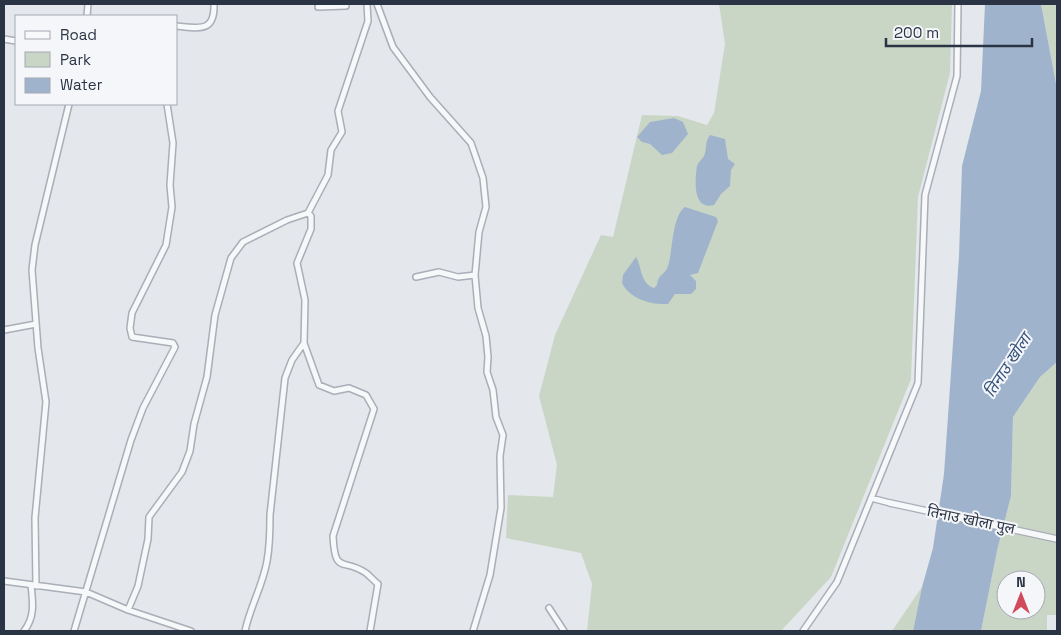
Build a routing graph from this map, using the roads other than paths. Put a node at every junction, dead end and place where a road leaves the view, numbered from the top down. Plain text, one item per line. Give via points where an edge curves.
1 (214, 4) edge
2 (346, 4) edge
3 (367, 4) edge
4 (377, 4) edge
5 (958, 4) edge
6 (318, 7) dead end
7 (178, 26) edge
8 (69, 105) edge
9 (167, 105) edge
10 (308, 213) junction
11 (475, 275) junction
12 (416, 277) dead end
13 (36, 324) junction
14 (4, 330) edge
15 (304, 343) junction
16 (871, 498) junction
17 (890, 503) joint
18 (1055, 538) edge
19 (4, 581) edge
20 (34, 586) junction
21 (86, 592) junction
22 (549, 608) dead end
23 (128, 610) junction
24 (24, 631) edge
25 (74, 631) edge
26 (191, 631) edge
27 (244, 631) edge
28 (370, 631) edge
29 (473, 631) edge
30 (564, 631) edge
31 (803, 631) edge

1 - 7 street via 214,17 204,28
2 - 6 street
3 - 10 street via 368,21 338,111 342,132 331,150 328,175
4 - 11 street via 393,47 430,97 471,143 483,178 486,207 478,232
5 - 16 street via 957,76 925,195 918,383
8 - 13 street via 35,245 32,270
9 - 21 street via 173,143 172,207 166,244 138,299 130,328 132,337 167,341 175,347 142,408
10 - 15 street via 311,230 297,263 305,300
10 - 23 street via 243,242 231,258 215,314 207,377 190,451 182,472 149,517 138,586
11 - 12 street via 458,277 439,272
11 - 29 street via 478,308 488,350 487,372 503,435 499,528 490,575
13 - 14 street
13 - 20 street via 46,402 35,518
15 - 27 street via 285,378 267,563
15 - 28 street via 319,385 334,391 349,388 366,395 374,410 333,536 334,555 342,565 365,572 378,584
16 - 17 street
16 - 31 street via 837,582
17 - 18 street, तिनाउ खोला पुल
19 - 20 street
20 - 21 street
20 - 24 street via 33,611 30,624
21 - 23 street
21 - 25 street
22 - 30 street
23 - 26 street

